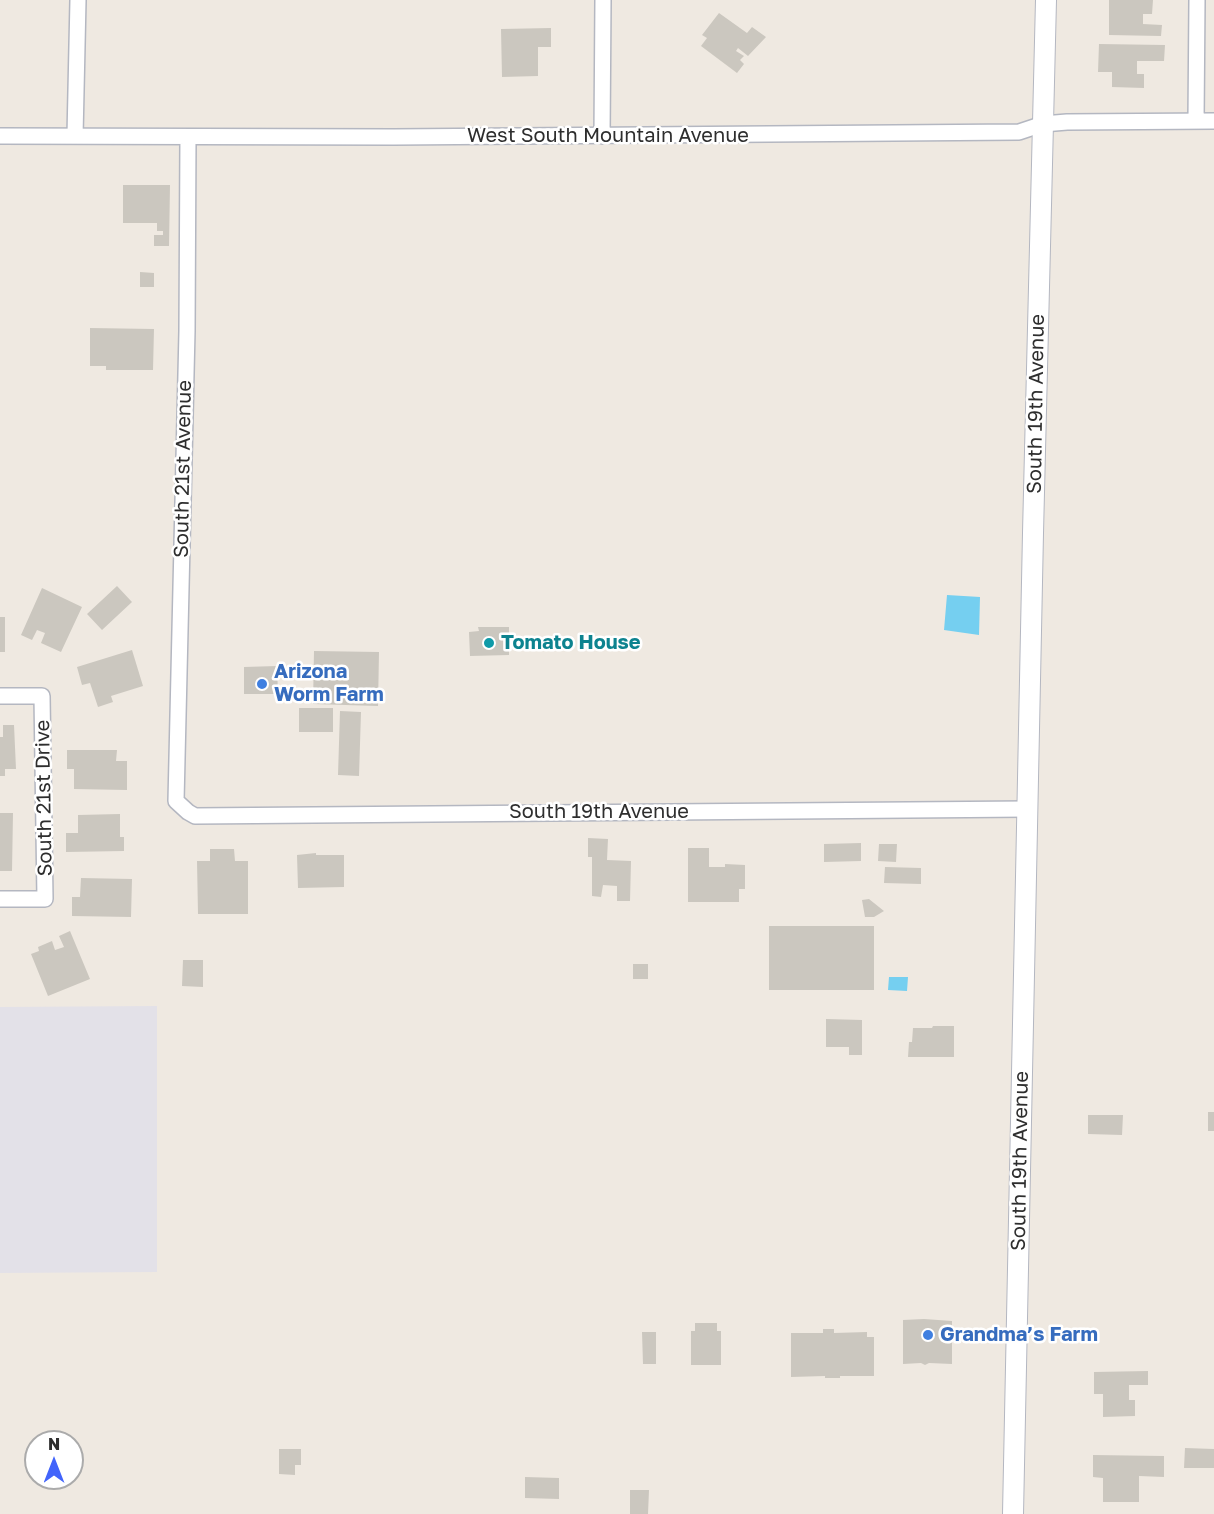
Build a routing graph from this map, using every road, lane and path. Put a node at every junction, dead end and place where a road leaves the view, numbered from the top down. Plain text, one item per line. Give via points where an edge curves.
1 (78, 0) edge
2 (603, 0) edge
3 (1046, 0) edge
4 (1197, 0) edge
5 (1196, 121) junction
6 (1214, 121) edge
7 (1042, 124) junction
8 (0, 136) edge
9 (75, 136) junction
10 (602, 136) junction
11 (188, 137) junction
12 (0, 696) edge
13 (176, 801) joint
14 (1027, 809) junction
15 (0, 899) edge
16 (1013, 1514) edge

1 - 9 street
2 - 10 street
3 - 7 main road, South 19th Avenue
4 - 5 street
5 - 6 street, West South Mountain Avenue
5 - 7 street, West South Mountain Avenue
7 - 10 street, West South Mountain Avenue via 1018,132
7 - 14 main road, South 19th Avenue
8 - 9 street, West South Mountain Avenue
9 - 11 street, West South Mountain Avenue
10 - 11 street, West South Mountain Avenue
11 - 13 street, South 21st Avenue
12 - 15 street, South 21st Drive via 42,696 45,899
13 - 14 street, South 19th Avenue via 195,816
14 - 16 main road, South 19th Avenue

